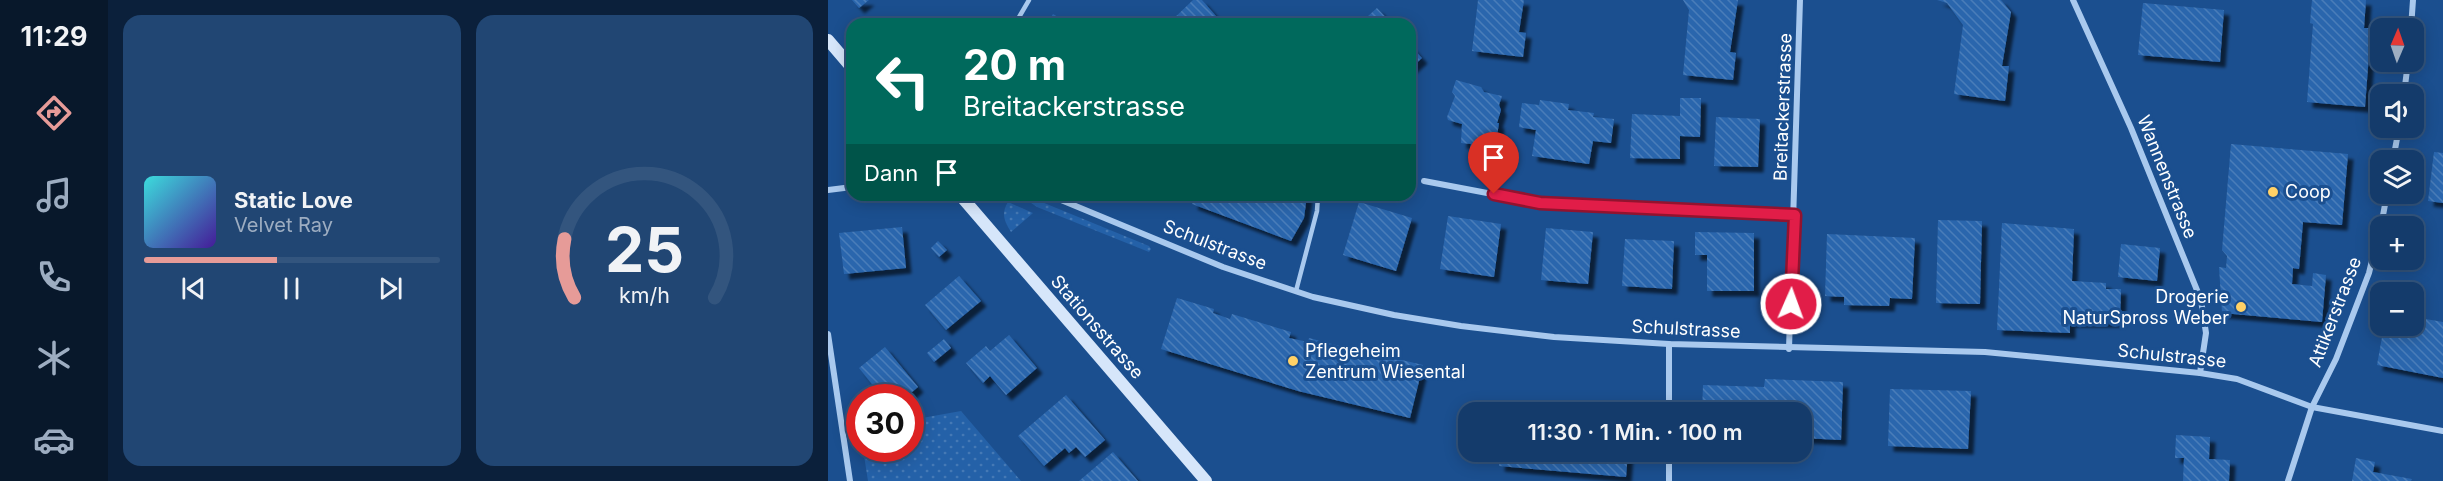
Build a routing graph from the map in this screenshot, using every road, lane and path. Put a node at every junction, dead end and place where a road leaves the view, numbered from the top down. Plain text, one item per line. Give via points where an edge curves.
1 (1029, 0) edge
2 (1800, 0) edge
3 (2073, 0) edge
4 (2413, 0) edge
5 (1018, 18) edge
6 (2412, 18) edge
7 (828, 40) edge
8 (846, 61) edge
9 (1424, 181) dead end
10 (846, 188) edge
11 (828, 190) edge
12 (965, 201) edge
13 (1064, 201) edge
14 (1318, 201) edge
15 (1795, 215) junction
16 (2370, 265) edge
17 (1296, 291) junction
18 (828, 334) edge
19 (1669, 344) junction
20 (1789, 349) junction
21 (2200, 373) junction
22 (1669, 402) edge
23 (2312, 407) junction
24 (2443, 431) edge
25 (1669, 462) edge
26 (850, 481) edge
27 (1206, 481) edge
28 (1669, 481) edge
29 (2288, 481) edge

1 - 5 lane
2 - 15 street, Breitackerstrasse
3 - 21 street, Wannenstrasse via 2132,128 2201,300 2206,333
4 - 6 street
7 - 8 main road
9 - 15 street via 1540,203
10 - 11 street
12 - 27 main road, Stationsstrasse
13 - 17 street, Schulstrasse via 1223,267
14 - 17 lane
15 - 20 street, Breitackerstrasse
16 - 23 street, Attikerstrasse via 2336,359
17 - 19 street, Schulstrasse via 1394,315 1490,331
18 - 26 street
19 - 20 street, Schulstrasse
19 - 22 street
20 - 21 street, Schulstrasse via 1985,352
21 - 23 street, Schulstrasse via 2237,379
23 - 24 street, Schulstrasse
23 - 29 street, Attikerstrasse
25 - 28 street

